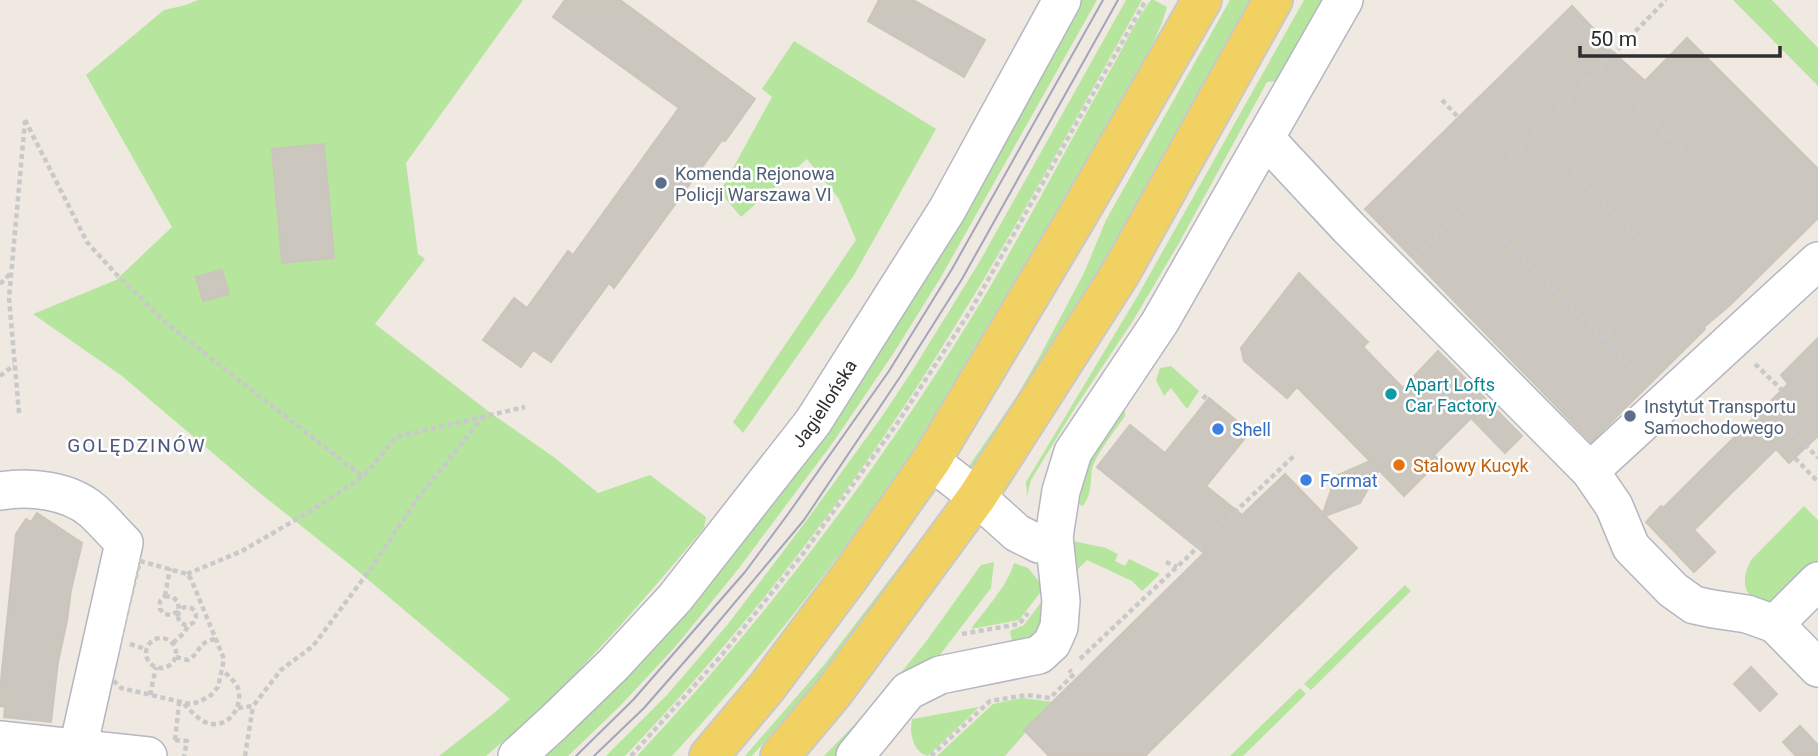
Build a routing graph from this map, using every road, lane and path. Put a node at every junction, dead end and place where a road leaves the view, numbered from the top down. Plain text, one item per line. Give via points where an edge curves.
1 (1062, 0) edge
2 (1146, 0) edge
3 (1202, 0) edge
4 (1273, 0) edge
5 (1344, 0) edge
6 (1666, 0) edge
7 (1582, 86) dead end
8 (1573, 95) dead end
9 (1442, 100) dead end
10 (1637, 107) dead end
11 (1459, 118) dead end
12 (1265, 138) junction
13 (1694, 161) dead end
14 (1573, 170) dead end
15 (1455, 215) dead end
16 (1447, 223) dead end
17 (1503, 239) dead end
18 (1657, 258) dead end
19 (1818, 261) edge
20 (11, 272) junction
21 (1396, 276) junction
22 (0, 284) edge
23 (1614, 327) dead end
24 (1603, 339) junction
25 (1755, 364) dead end
26 (14, 365) junction
27 (0, 376) edge
28 (1782, 390) dead end
29 (1208, 393) dead end
30 (1203, 399) dead end
31 (1666, 402) junction
32 (525, 407) dead end
33 (19, 413) dead end
34 (483, 417) junction
35 (1793, 432) dead end
36 (1296, 454) dead end
37 (1795, 458) dead end
38 (1818, 458) edge
39 (930, 461) junction
40 (1590, 471) junction
41 (363, 477) junction
42 (1818, 482) edge
43 (0, 491) edge
44 (977, 497) junction
45 (1054, 537) junction
46 (1166, 562) dead end
47 (1177, 567) junction
48 (170, 568) junction
49 (187, 574) junction
50 (1058, 577) junction
51 (1818, 581) edge
52 (165, 596) junction
53 (178, 611) junction
54 (1775, 624) junction
55 (187, 625) junction
56 (962, 634) dead end
57 (216, 639) junction
58 (173, 643) junction
59 (176, 657) junction
60 (1079, 660) dead end
61 (156, 667) junction
62 (1818, 668) edge
63 (223, 669) junction
64 (1069, 670) dead end
65 (150, 695) junction
66 (181, 703) junction
67 (253, 706) junction
68 (238, 708) junction
69 (0, 740) edge
70 (78, 748) junction
71 (161, 748) edge
72 (245, 756) edge
73 (517, 756) edge
74 (631, 756) edge
75 (709, 756) edge
76 (780, 756) edge
77 (855, 756) edge
78 (931, 756) edge

1 - 73 street, Jagiellońska via 947,210 813,422 675,598 613,665
2 - 74 path via 971,310 896,425 802,555 721,656
3 - 39 main road
4 - 44 main road via 1120,274
5 - 12 street
6 - 7 path
8 - 15 path
9 - 11 path
10 - 13 path
12 - 21 street
12 - 45 street via 1160,322 1073,452
14 - 18 path
16 - 21 path
17 - 24 path
19 - 31 street
20 - 22 path
20 - 26 path
20 - 41 path via 25,120 87,242 115,274 166,323
21 - 40 street
23 - 24 path
24 - 31 path
25 - 28 path
26 - 27 path
26 - 33 path
29 - 30 path
31 - 40 street
32 - 34 path
34 - 41 path via 396,437
34 - 67 path via 418,498 313,646 281,670
35 - 38 path
36 - 47 path
37 - 42 path
39 - 44 street
39 - 75 main road via 767,687
40 - 54 street via 1614,506 1631,547 1673,590 1694,605
41 - 49 path via 242,551
43 - 70 street via 19,488 67,495 92,510 124,543
44 - 45 street via 1017,533 1039,544
44 - 76 main road via 833,693
45 - 50 street
46 - 47 path
47 - 60 path
48 - 49 path
48 - 52 path
48 - 65 path via 140,561 111,674 121,688
49 - 57 path
50 - 56 path via 1020,624
50 - 77 street via 1059,627 1052,643 1039,655 940,676 908,691
51 - 54 street
52 - 53 path via 173,597
52 - 53 path via 160,601 164,614
53 - 55 path via 177,618
53 - 55 path via 192,608 194,622
54 - 62 street
55 - 58 path
57 - 59 path via 206,641 188,660
57 - 63 path
58 - 59 path
58 - 61 path via 164,637 153,639 146,649 148,660
59 - 61 path via 169,667
61 - 65 path
63 - 66 path via 211,695 199,702
63 - 68 path via 239,691
64 - 78 path via 1074,674 1051,698 1027,695 990,701
65 - 66 path
66 - 68 path via 211,724 227,720
66 - 71 path
67 - 68 path
67 - 72 path
69 - 70 street
70 - 71 street

